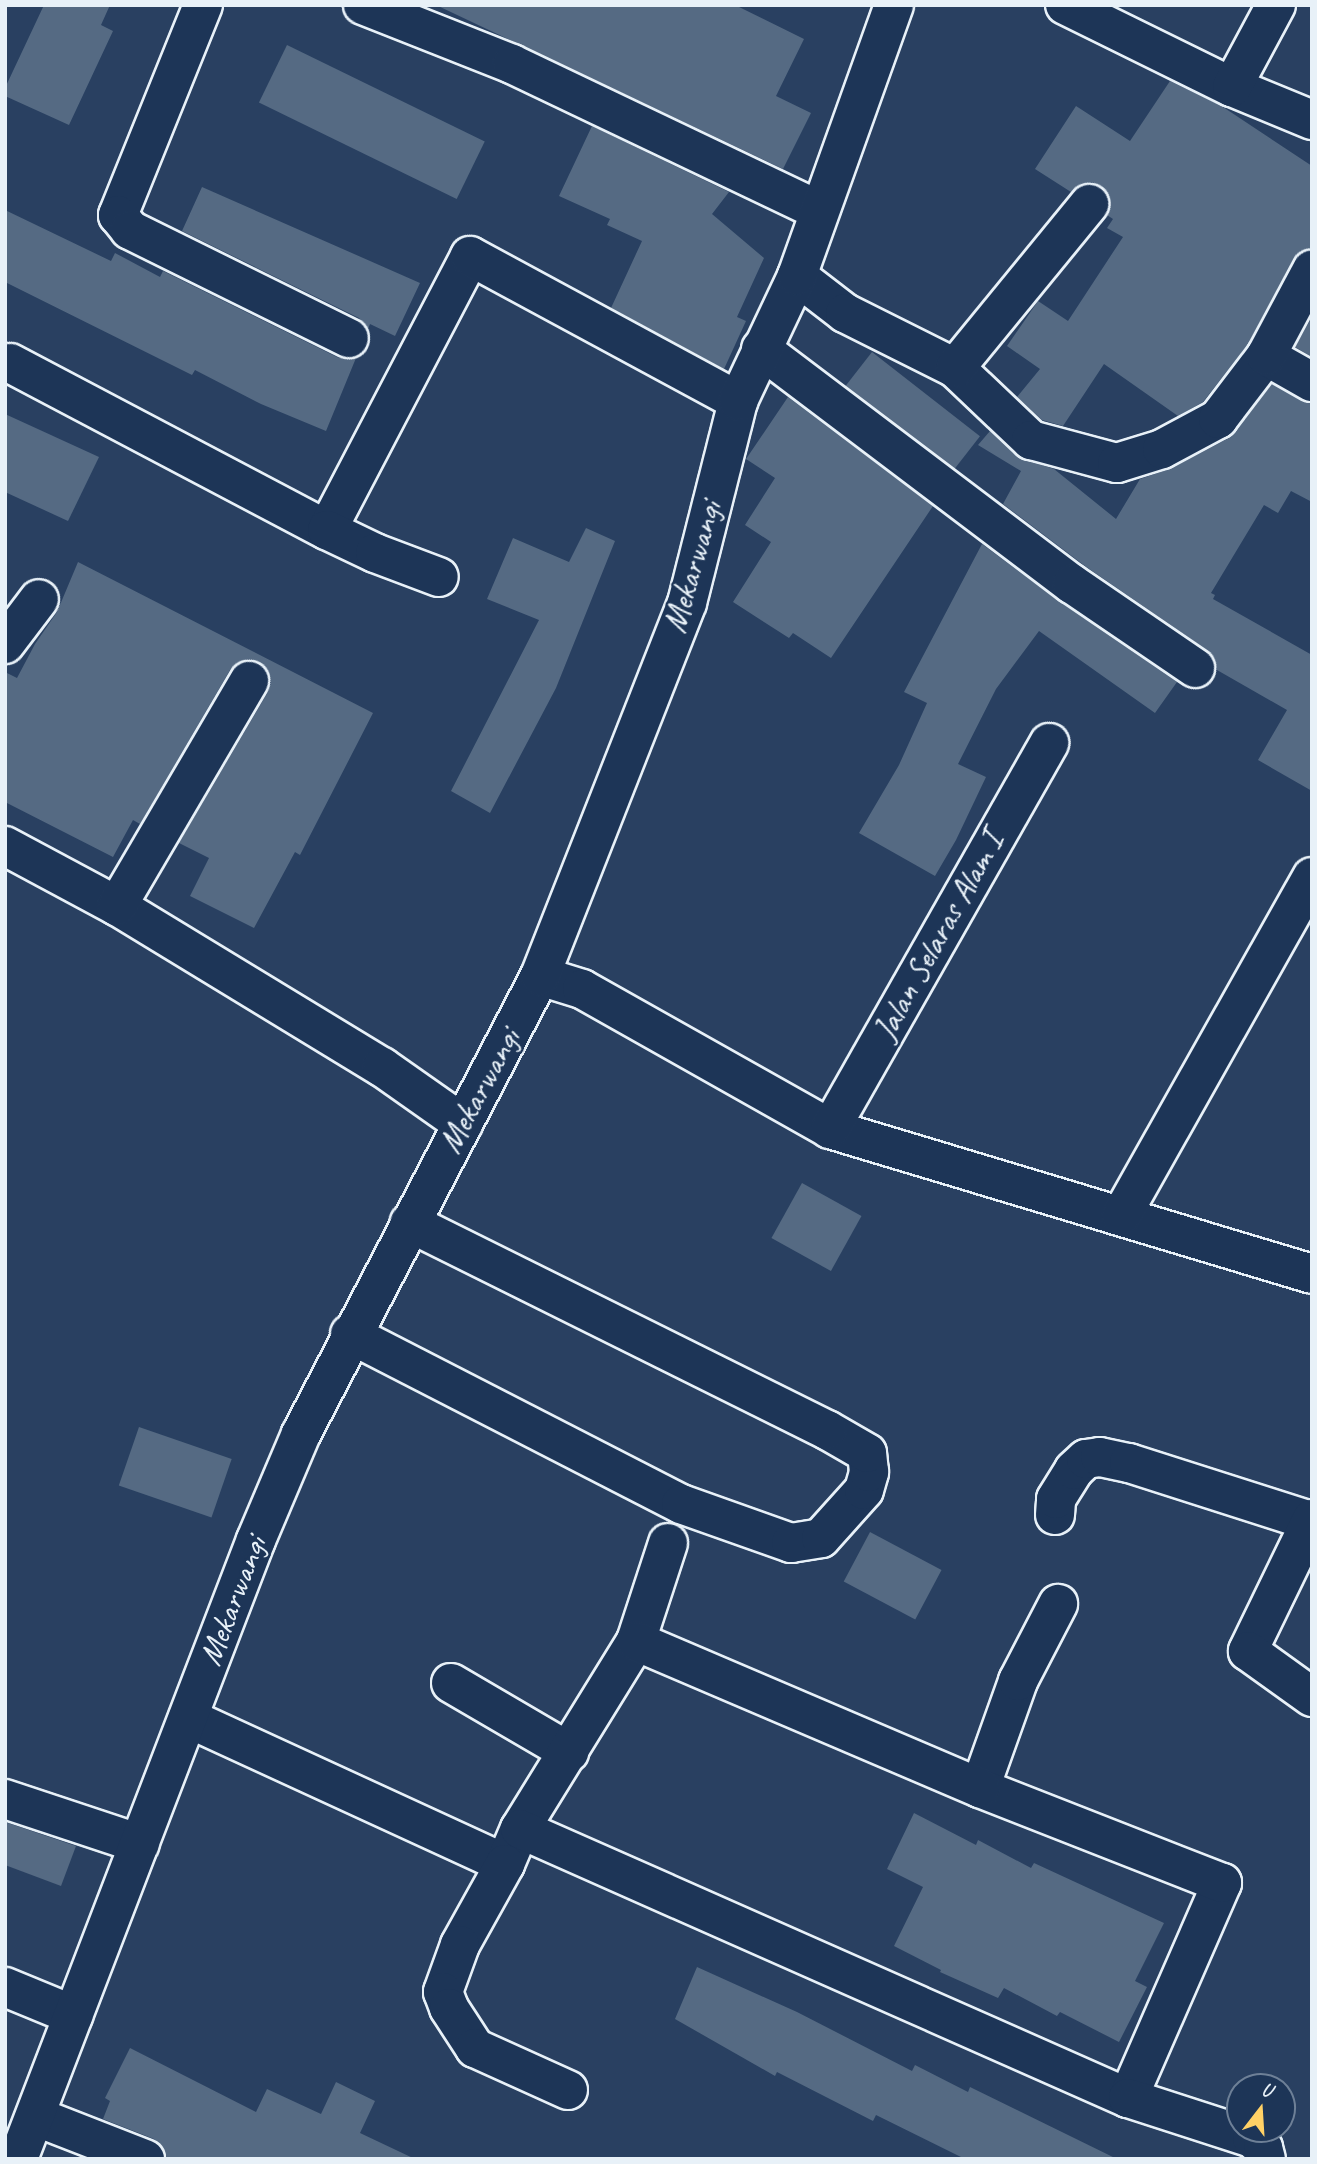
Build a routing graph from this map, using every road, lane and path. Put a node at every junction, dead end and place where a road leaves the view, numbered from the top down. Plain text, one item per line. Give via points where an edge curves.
1 (203, 5) edge
2 (363, 5) edge
3 (894, 5) edge
4 (1065, 5) edge
5 (1276, 5) edge
6 (1232, 87) junction
7 (1312, 120) edge
8 (1090, 204) dead end
9 (818, 210) junction
10 (1312, 270) edge
11 (797, 276) junction
12 (349, 338) dead end
13 (761, 349) junction
14 (1266, 356) junction
15 (10, 363) dead end
16 (955, 368) junction
17 (1312, 382) edge
18 (738, 401) junction
19 (327, 530) junction
20 (439, 578) dead end
21 (39, 599) dead end
22 (5, 644) edge
23 (1195, 668) dead end
24 (249, 681) dead end
25 (1049, 743) dead end
26 (5, 846) edge
27 (1312, 877) edge
28 (117, 906) junction
29 (541, 976) junction
30 (463, 1124) junction
31 (830, 1129) junction
32 (1121, 1216) junction
33 (410, 1223) junction
34 (1312, 1275) edge
35 (350, 1334) junction
36 (1055, 1515) dead end
37 (1311, 1520) edge
38 (668, 1543) dead end
39 (1058, 1604) dead end
40 (636, 1641) junction
41 (452, 1683) dead end
42 (1312, 1696) edge
43 (188, 1718) junction
44 (569, 1752) junction
45 (980, 1788) junction
46 (5, 1799) edge
47 (520, 1829) junction
48 (140, 1844) junction
49 (505, 1864) junction
50 (5, 1987) edge
51 (73, 2015) junction
52 (568, 2090) dead end
53 (1128, 2098) junction
54 (37, 2117) junction
55 (18, 2159) edge
56 (145, 2159) edge
57 (1266, 2159) edge

1 - 12 street via 118,215 131,230
2 - 9 street via 512,64
3 - 9 street, Mekarwangi
4 - 6 street
5 - 6 street
6 - 7 street
8 - 16 street
9 - 11 street, Mekarwangi
10 - 14 street
11 - 13 street, Mekarwangi
11 - 16 street via 845,313
13 - 18 street, Mekarwangi
13 - 23 street via 1072,584
14 - 16 street via 1218,419 1162,449 1117,463 1031,440
14 - 17 street
15 - 19 street
18 - 19 street via 470,257
18 - 29 street, Mekarwangi via 687,603
19 - 20 street
21 - 22 street
24 - 28 street
25 - 31 street, Jalan Selaras Alam I
26 - 28 street
27 - 32 street
28 - 30 street via 382,1067
29 - 30 street, Mekarwangi
29 - 31 street via 582,989
30 - 33 street, Mekarwangi
31 - 32 street
32 - 34 street
33 - 35 street, Mekarwangi
33 - 35 street via 867,1453 869,1472 864,1490 821,1538 791,1543 681,1504
35 - 43 street, Mekarwangi via 290,1457
36 - 37 street via 1056,1499 1074,1470 1086,1459 1100,1457
37 - 42 street via 1248,1651
38 - 40 street
39 - 45 street via 1018,1681
40 - 44 street
40 - 45 street
41 - 44 street
43 - 48 street, Mekarwangi
43 - 49 street
44 - 47 street
45 - 53 street via 1222,1883
46 - 48 street
47 - 49 street
47 - 53 street
48 - 51 street, Mekarwangi
49 - 52 street via 460,1945 443,1992 475,2048
50 - 51 street
51 - 54 street, Mekarwangi
53 - 57 street via 1252,2138
54 - 55 street, Mekarwangi
54 - 56 street

